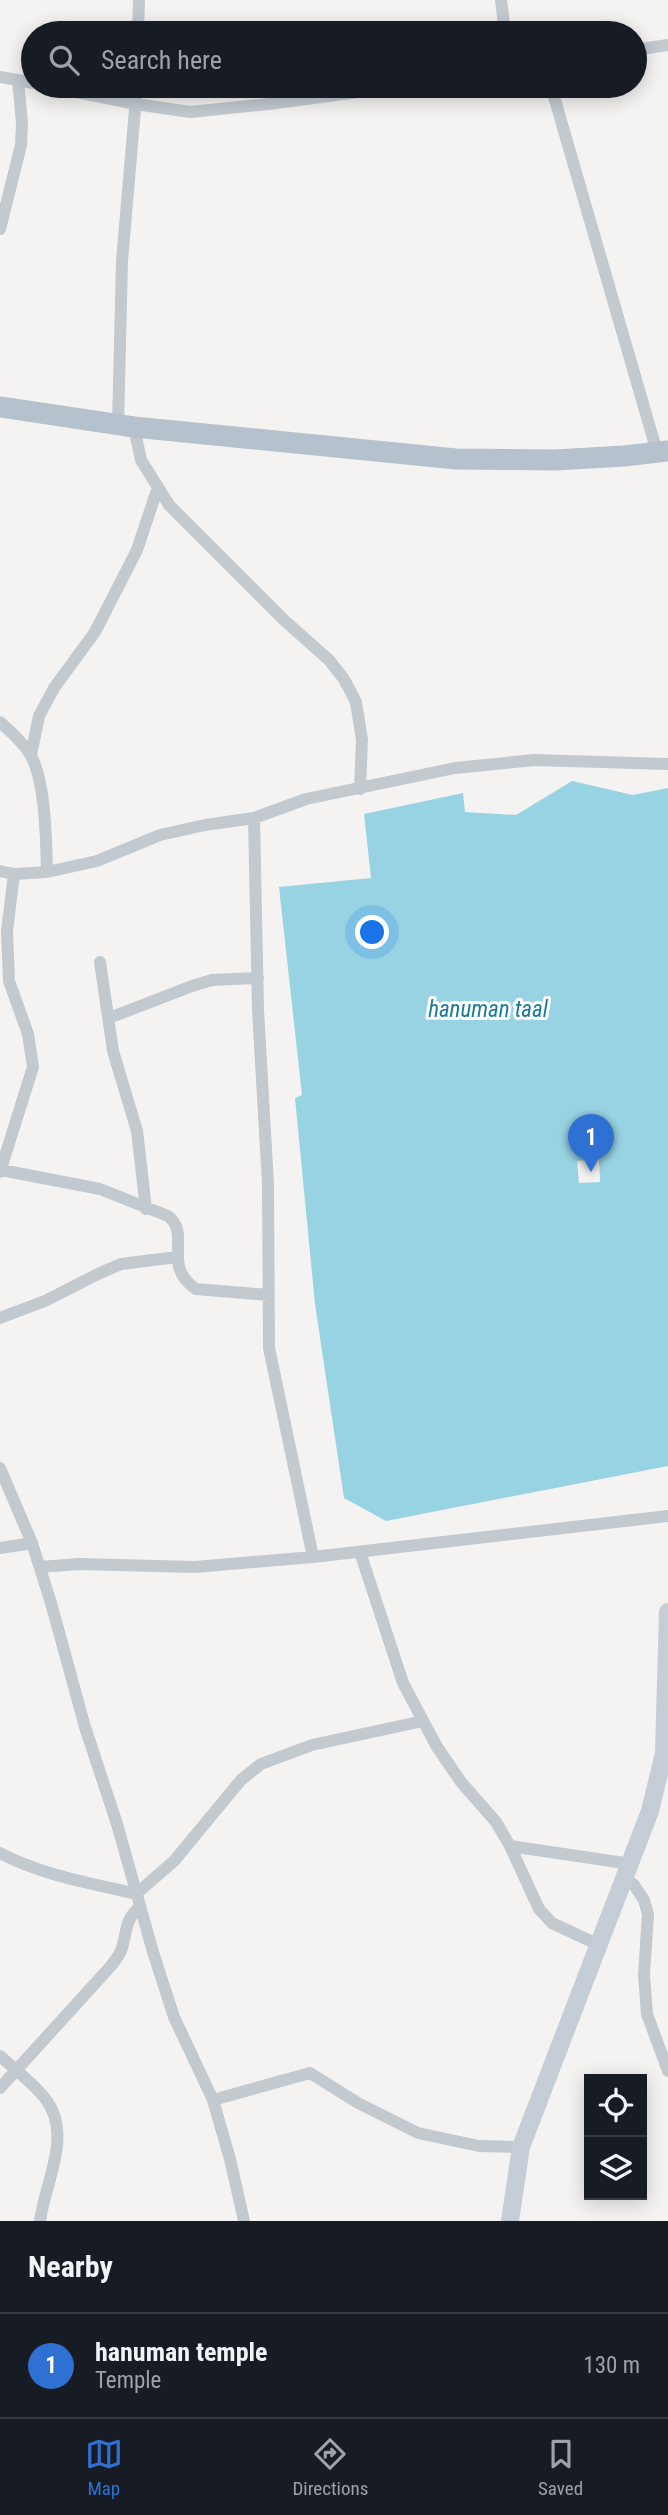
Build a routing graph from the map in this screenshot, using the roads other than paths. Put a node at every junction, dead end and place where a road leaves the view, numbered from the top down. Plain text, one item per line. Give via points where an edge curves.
1 (139, 0) edge
2 (501, 0) edge
3 (138, 21) edge
4 (504, 21) edge
5 (668, 45) edge
6 (647, 48) edge
7 (0, 77) edge
8 (18, 80) junction
9 (21, 81) edge
10 (106, 98) edge
11 (136, 98) edge
12 (311, 98) edge
13 (555, 98) edge
14 (136, 104) junction
15 (0, 229) edge
16 (0, 408) edge
17 (126, 426) junction
18 (663, 451) edge
19 (158, 487) junction
20 (0, 722) edge
21 (31, 755) junction
22 (668, 764) edge
23 (360, 789) junction
24 (254, 818) junction
25 (0, 871) edge
26 (47, 872) junction
27 (13, 874) junction
28 (100, 962) dead end
29 (257, 978) junction
30 (108, 1018) junction
31 (0, 1171) edge
32 (146, 1209) junction
33 (177, 1257) junction
34 (269, 1295) junction
35 (0, 1318) edge
36 (0, 1468) edge
37 (668, 1516) edge
38 (32, 1543) junction
39 (0, 1548) edge
40 (360, 1552) junction
41 (313, 1557) junction
42 (40, 1567) junction
43 (668, 1612) edge
44 (423, 1721) junction
45 (664, 1766) edge
46 (510, 1846) junction
47 (0, 1853) edge
48 (628, 1868) junction
49 (136, 1894) junction
50 (140, 1907) junction
51 (599, 1945) junction
52 (0, 2056) edge
53 (16, 2071) junction
54 (668, 2071) edge
55 (0, 2088) edge
56 (213, 2100) junction
57 (521, 2147) junction
58 (40, 2221) edge
59 (244, 2221) edge
60 (510, 2221) edge

1 - 3 street
2 - 4 street
5 - 6 street
7 - 8 street
8 - 9 street
8 - 15 street via 21,145
10 - 14 street
11 - 14 street
12 - 14 street via 190,112
13 - 18 street
14 - 17 street via 122,261
16 - 17 main road
17 - 18 main road via 456,459 555,460
17 - 19 street
19 - 21 street via 137,550 101,621 40,716
19 - 23 street via 198,535 344,679 356,702 362,740
20 - 21 street
21 - 26 street via 42,802
22 - 23 street via 534,760 455,768
23 - 24 street via 306,799
24 - 26 street via 160,835 97,862
24 - 29 street
25 - 27 street
26 - 27 street
27 - 31 street via 7,931 9,981 28,1034 33,1066
28 - 30 street
29 - 30 street via 212,980
29 - 34 street
30 - 32 street via 137,1131
31 - 32 street via 100,1189
32 - 33 street via 176,1222
33 - 34 street via 182,1275 196,1289
33 - 35 street via 121,1264
34 - 41 street via 270,1348
36 - 38 street
37 - 40 street
38 - 39 street
38 - 42 street
40 - 41 street
40 - 44 street via 403,1683
41 - 42 street via 195,1567
42 - 49 street
43 - 45 street
44 - 46 street via 437,1748
44 - 49 street via 312,1745 261,1763 174,1861
45 - 48 street
46 - 48 street
46 - 51 street via 539,1909 552,1923
47 - 49 street via 47,1871
48 - 51 street
48 - 54 street via 648,1914 647,2014
49 - 50 street
50 - 53 street via 127,1923 122,1951 110,1967
50 - 56 street via 174,2017
51 - 57 street
52 - 53 street
53 - 55 street
53 - 58 street via 46,2099 56,2117 55,2158
56 - 57 street via 310,2073 418,2133 479,2146
56 - 59 street
57 - 60 street

